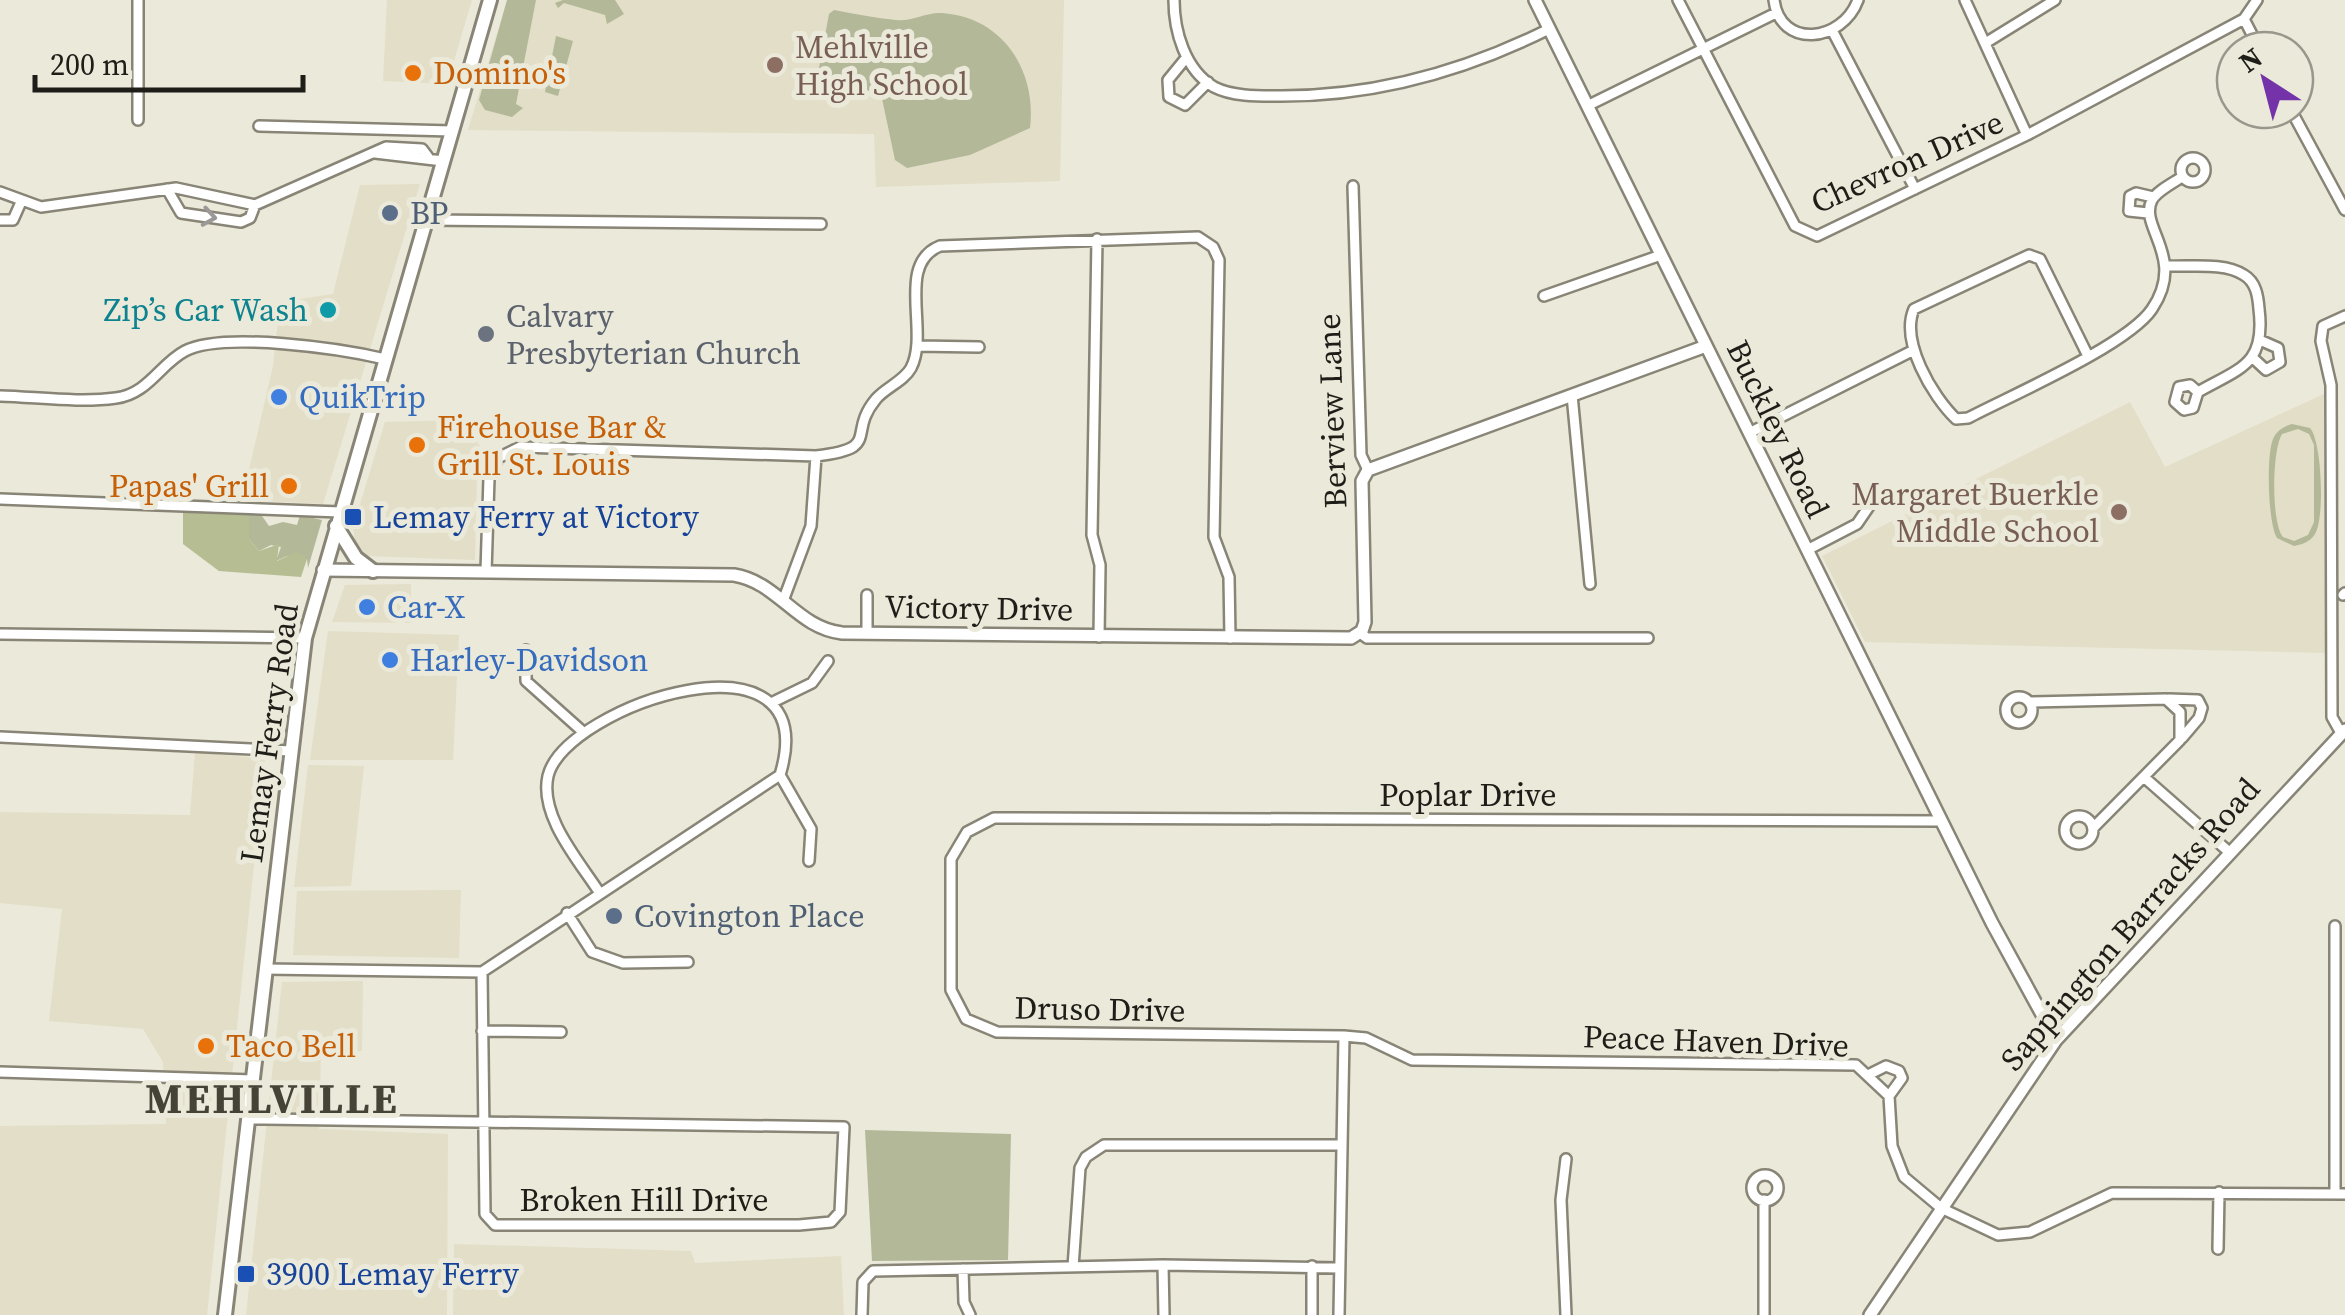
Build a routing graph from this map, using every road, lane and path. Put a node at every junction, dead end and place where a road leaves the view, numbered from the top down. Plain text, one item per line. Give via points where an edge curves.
1 (138, 0) edge
2 (490, 0) edge
3 (1174, 0) edge
4 (1534, 0) edge
5 (1678, 0) edge
6 (1774, 0) edge
7 (1858, 0) edge
8 (1965, 0) edge
9 (2056, 0) edge
10 (2258, 0) edge
11 (1776, 13) junction
12 (2244, 18) junction
13 (1548, 28) junction
14 (2250, 30) edge
15 (1833, 32) junction
16 (1987, 42) junction
17 (1702, 50) junction
18 (1186, 58) junction
19 (1208, 82) junction
20 (1587, 106) junction
21 (138, 120) dead end
22 (258, 126) dead end
23 (2302, 130) edge
24 (452, 131) junction
25 (2028, 134) junction
26 (443, 160) junction
27 (2182, 177) dead end
28 (1353, 186) dead end
29 (167, 189) junction
30 (1915, 189) junction
31 (0, 192) edge
32 (2153, 197) junction
33 (21, 202) junction
34 (255, 205) junction
35 (2345, 210) edge
36 (2148, 213) junction
37 (0, 220) edge
38 (426, 220) junction
39 (821, 224) dead end
40 (1097, 238) junction
41 (1661, 254) junction
42 (2168, 266) junction
43 (1544, 296) dead end
44 (2345, 316) edge
45 (2262, 341) junction
46 (916, 346) junction
47 (1706, 346) junction
48 (979, 347) dead end
49 (1914, 350) junction
50 (2087, 354) junction
51 (2253, 358) junction
52 (384, 359) junction
53 (2198, 392) dead end
54 (1572, 395) junction
55 (0, 396) edge
56 (1749, 433) junction
57 (816, 456) junction
58 (1368, 470) junction
59 (0, 499) edge
60 (1870, 505) dead end
61 (338, 519) junction
62 (1807, 550) junction
63 (323, 570) junction
64 (372, 571) junction
65 (486, 572) junction
66 (1590, 584) dead end
67 (868, 595) dead end
68 (783, 600) junction
69 (867, 633) junction
70 (0, 634) edge
71 (1360, 634) junction
72 (1098, 637) junction
73 (305, 638) junction
74 (1230, 638) junction
75 (1648, 638) dead end
76 (526, 650) dead end
77 (828, 660) dead end
78 (2030, 702) dead end
79 (2171, 702) junction
80 (771, 703) junction
81 (582, 731) junction
82 (2343, 731) edge
83 (0, 738) edge
84 (2180, 740) junction
85 (290, 751) junction
86 (780, 775) junction
87 (2145, 778) junction
88 (994, 818) joint
89 (1942, 821) junction
90 (2093, 828) dead end
91 (2228, 851) junction
92 (809, 861) dead end
93 (599, 892) junction
94 (568, 913) junction
95 (2335, 926) dead end
96 (2340, 946) edge
97 (688, 962) dead end
98 (265, 969) junction
99 (482, 972) junction
100 (482, 1032) junction
101 (562, 1032) dead end
102 (1344, 1036) junction
103 (2056, 1040) junction
104 (2340, 1071) edge
105 (0, 1072) edge
106 (1870, 1074) junction
107 (252, 1080) junction
108 (1889, 1096) junction
109 (248, 1118) junction
110 (482, 1122) junction
111 (1342, 1145) junction
112 (1566, 1159) dead end
113 (2219, 1192) junction
114 (2340, 1194) edge
115 (1764, 1200) dead end
116 (1941, 1208) junction
117 (2218, 1249) dead end
118 (1164, 1266) junction
119 (1312, 1266) junction
120 (1072, 1267) junction
121 (1339, 1268) junction
122 (964, 1269) junction
123 (226, 1315) edge
124 (862, 1315) edge
125 (970, 1315) edge
126 (1164, 1315) edge
127 (1312, 1315) edge
128 (1339, 1315) edge
129 (1566, 1315) edge
130 (1764, 1315) edge
131 (1870, 1315) edge

1 - 21 street
2 - 24 main road, Lemay Ferry Road
3 - 18 street
4 - 13 street, Buckley Road
5 - 17 street, Chevron Drive
6 - 11 street
7 - 15 street
8 - 16 street
9 - 16 street
10 - 12 street, Chevron Drive
11 - 15 street via 1798,32
11 - 17 street
12 - 14 street
12 - 25 street, Chevron Drive
13 - 19 street via 1488,58 1359,90 1256,96
13 - 20 street, Buckley Road
15 - 30 street
16 - 25 street
17 - 20 street
17 - 30 street, Chevron Drive via 1794,226 1817,236
18 - 19 street
18 - 19 street via 1168,80 1170,97 1184,105
20 - 41 street, Buckley Road
22 - 24 street
23 - 35 street
24 - 26 main road, Lemay Ferry Road
25 - 30 street, Chevron Drive
26 - 34 street via 422,149 386,146
26 - 38 main road, Lemay Ferry Road
27 - 32 street
28 - 58 street, Berview Lane via 1361,455
29 - 33 street via 60,207
29 - 34 street
29 -> 34 street via 182,213 240,222
31 - 33 street
32 - 36 street
32 - 36 street via 2130,196 2129,211
33 - 37 street via 13,220
36 - 42 street
38 - 39 street
38 - 52 main road, Lemay Ferry Road
40 - 46 street via 927,251 918,266
40 - 72 street via 1092,535 1100,565
40 - 74 street via 1198,236 1220,260 1214,537 1229,577
41 - 43 street
41 - 47 street, Buckley Road
42 - 45 street via 2247,276 2257,292
42 - 50 street via 2150,313 2111,347
44 - 82 street via 2324,326 2320,341 2331,385 2332,717
45 - 51 street
45 - 51 street via 2278,348 2280,362 2266,370
46 - 48 street
46 - 57 street via 910,370 876,399 856,446
47 - 54 street
47 - 56 street, Buckley Road
49 - 50 street via 1956,419
49 - 50 street via 1908,324 1914,309 2029,256 2040,259
49 - 56 street
51 - 53 street
52 - 55 street via 336,347 207,344 180,354 146,385 115,399
52 - 61 main road, Lemay Ferry Road
54 - 58 street
54 - 66 street
56 - 62 street, Buckley Road
57 - 65 street via 520,448 498,458 489,478
57 - 68 street via 811,526
58 - 71 street, Berview Lane via 1362,481 1366,609
59 - 61 street
60 - 62 street via 1857,524
61 - 63 main road, Lemay Ferry Road
61 - 64 main road via 356,558
62 - 89 street, Buckley Road
63 - 64 street, Victory Drive
63 - 73 main road, Lemay Ferry Road
64 - 65 street, Victory Drive
65 - 68 street, Victory Drive via 734,576 759,582
67 - 69 street
68 - 69 street, Victory Drive via 820,628
69 - 72 street, Victory Drive
70 - 73 street
71 - 74 street, Victory Drive via 1342,640
71 - 75 street, Victory Drive
72 - 74 street, Victory Drive
73 - 85 main road, Lemay Ferry Road
76 - 81 street via 526,681
77 - 80 street via 812,683
78 - 79 street
79 - 84 street via 2184,722
79 - 84 street via 2198,700 2202,708
80 - 81 street via 755,690 705,689 622,710
80 - 86 street via 786,730
81 - 93 street via 555,758 549,797 557,827
82 - 91 street, Sappington Barracks Road
83 - 85 street
84 - 87 street
85 - 98 main road, Lemay Ferry Road
86 - 92 street via 810,829
86 - 93 street
87 - 90 street
87 - 91 street
88 - 89 street, Poplar Drive
88 - 102 street, Druso Drive via 967,832 951,859 951,990 956,1006 981,1028
89 - 103 street, Buckley Road
91 - 103 street, Sappington Barracks Road
93 - 94 street
94 - 97 street via 592,952 623,963
94 - 99 street
95 - 96 street
96 - 104 street
98 - 99 street
98 - 107 main road, Lemay Ferry Road
99 - 100 street, Broken Hill Drive
100 - 101 street
100 - 110 street, Broken Hill Drive
102 - 106 street, Peace Haven Drive via 1366,1038 1412,1060 1840,1064
102 - 111 street
103 - 116 street, Sappington Barracks Road
104 - 114 street
105 - 107 street
106 - 108 street, Peace Haven Drive
106 - 108 street via 1886,1066 1900,1071
107 - 109 main road, Lemay Ferry Road
108 - 116 street via 1896,1163
109 - 110 street
109 - 123 main road, Lemay Ferry Road
110 - 110 street, Broken Hill Drive via 485,1214 495,1225 831,1222 840,1212 844,1126
111 - 120 street via 1129,1142 1096,1148 1080,1168
111 - 121 street
112 - 129 street
113 - 114 street
113 - 116 street via 2112,1193 2014,1236 1986,1232
113 - 117 street
115 - 130 street
116 - 131 street, Sappington Barracks Road
118 - 119 street
118 - 120 street
118 - 126 street
119 - 121 street
119 - 127 street
120 - 122 street
121 - 128 street
122 - 124 street via 873,1271 863,1282
122 - 125 street

